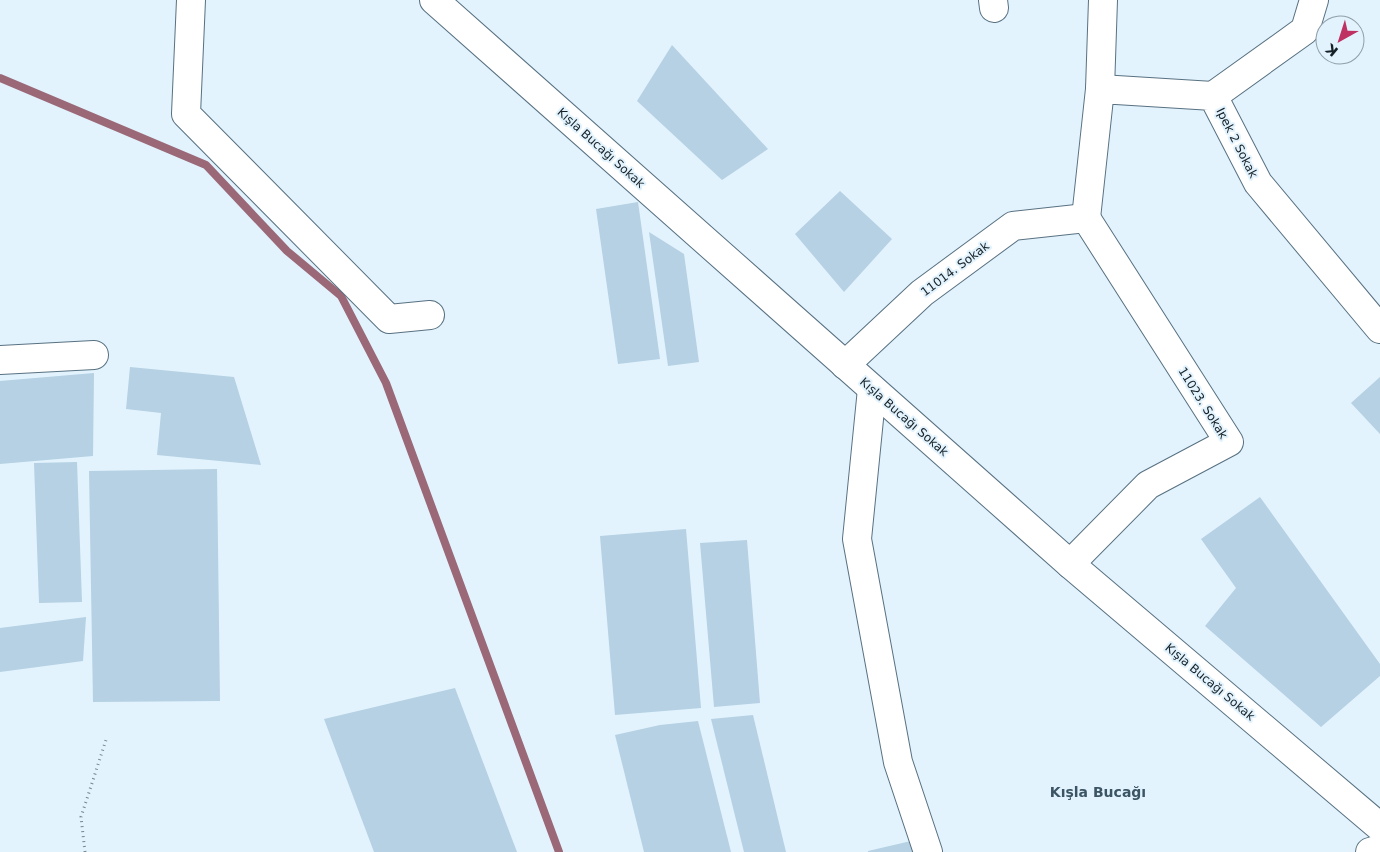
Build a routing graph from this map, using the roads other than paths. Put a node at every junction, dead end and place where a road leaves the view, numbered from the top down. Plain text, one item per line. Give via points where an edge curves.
1 (191, 0) edge
2 (434, 0) edge
3 (1103, 0) edge
4 (1314, 0) edge
5 (1100, 89) junction
6 (1214, 96) junction
7 (1086, 218) junction
8 (430, 315) dead end
9 (1380, 329) edge
10 (94, 355) dead end
11 (0, 360) edge
12 (845, 365) junction
13 (872, 389) junction
14 (1070, 564) junction
15 (1380, 827) edge
16 (1380, 848) edge
17 (928, 852) edge
18 (1370, 852) edge

1 - 8 street via 186,114 389,319
2 - 12 street, Kışla Bucağı Sokak
3 - 5 street
4 - 6 street via 1305,30
5 - 6 street, Ipek 2 Sokak
5 - 7 street
6 - 9 street, Ipek 2 Sokak via 1258,183
7 - 12 street, 11014. Sokak via 1013,226 922,293
7 - 14 street, 11023. Sokak via 1229,442 1148,485
10 - 11 street
12 - 13 street, Kışla Bucağı Sokak
13 - 14 street, Kışla Bucağı Sokak
13 - 17 street via 857,539 898,762
14 - 15 street, Kışla Bucağı Sokak
16 - 18 street

